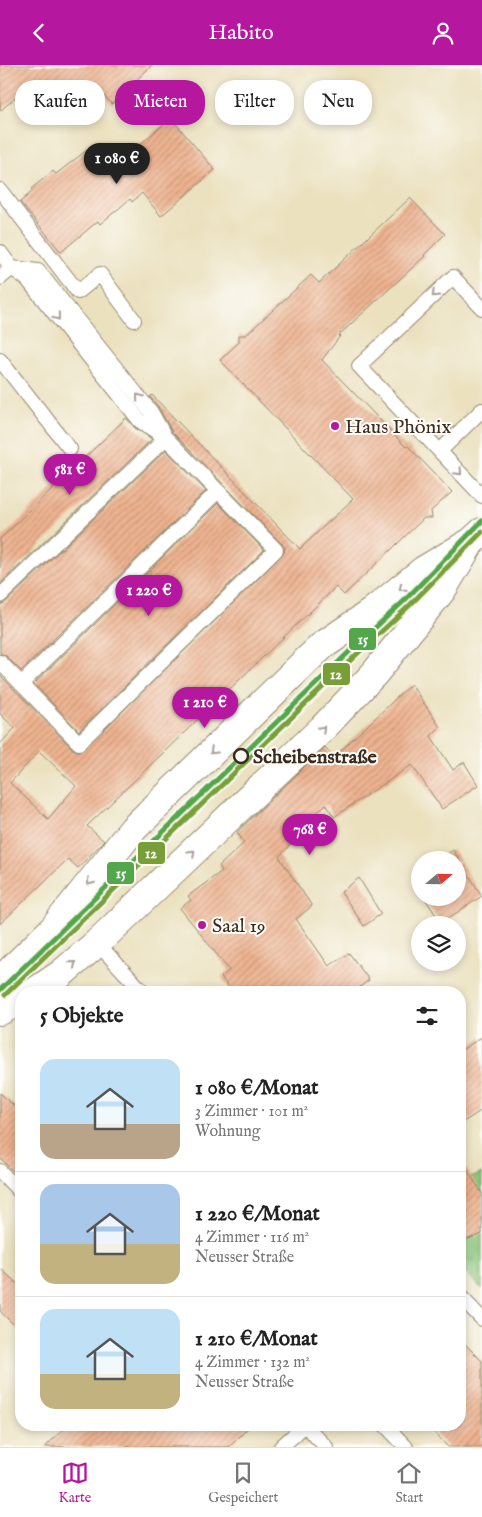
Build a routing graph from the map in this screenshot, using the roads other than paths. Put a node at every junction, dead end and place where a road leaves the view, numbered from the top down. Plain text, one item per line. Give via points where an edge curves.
1 (0, 190) edge
2 (0, 252) edge
3 (12, 268) junction
4 (0, 278) edge
5 (482, 307) edge
6 (134, 320) dead end
7 (0, 359) edge
8 (482, 409) edge
9 (166, 438) junction
10 (70, 449) dead end
11 (440, 451) junction
12 (218, 491) junction
13 (482, 496) edge
14 (477, 537) edge
15 (0, 596) edge
16 (0, 662) edge
17 (21, 683) junction
18 (97, 943) junction
19 (0, 981) edge
20 (44, 986) edge
21 (137, 986) edge
22 (15, 1004) edge
23 (0, 1011) edge
24 (0, 1171) edge
25 (15, 1187) edge
26 (466, 1302) edge
27 (482, 1319) edge
28 (298, 1431) edge
29 (311, 1431) edge
30 (391, 1431) edge
31 (281, 1447) edge
32 (326, 1447) edge
33 (406, 1447) edge

1 - 6 lane via 78,292 100,274
2 - 3 lane
3 - 4 lane
3 - 9 lane via 27,279 140,421
5 -> 11 lane via 452,277 360,366
7 - 10 lane
8 - 11 lane
9 - 12 lane
9 - 15 lane
11 -> 13 lane
12 - 17 lane
12 - 17 lane via 276,550 79,743
18 -> 14 main road via 322,729 374,674 442,590
14 -> 19 main road via 424,570 372,612 322,646 133,829 53,929
16 - 17 lane
20 -> 18 main road
18 - 21 lane
22 - 23 main road
24 - 25 lane
26 - 27 lane
28 - 31 lane
29 - 32 lane
30 - 33 lane

